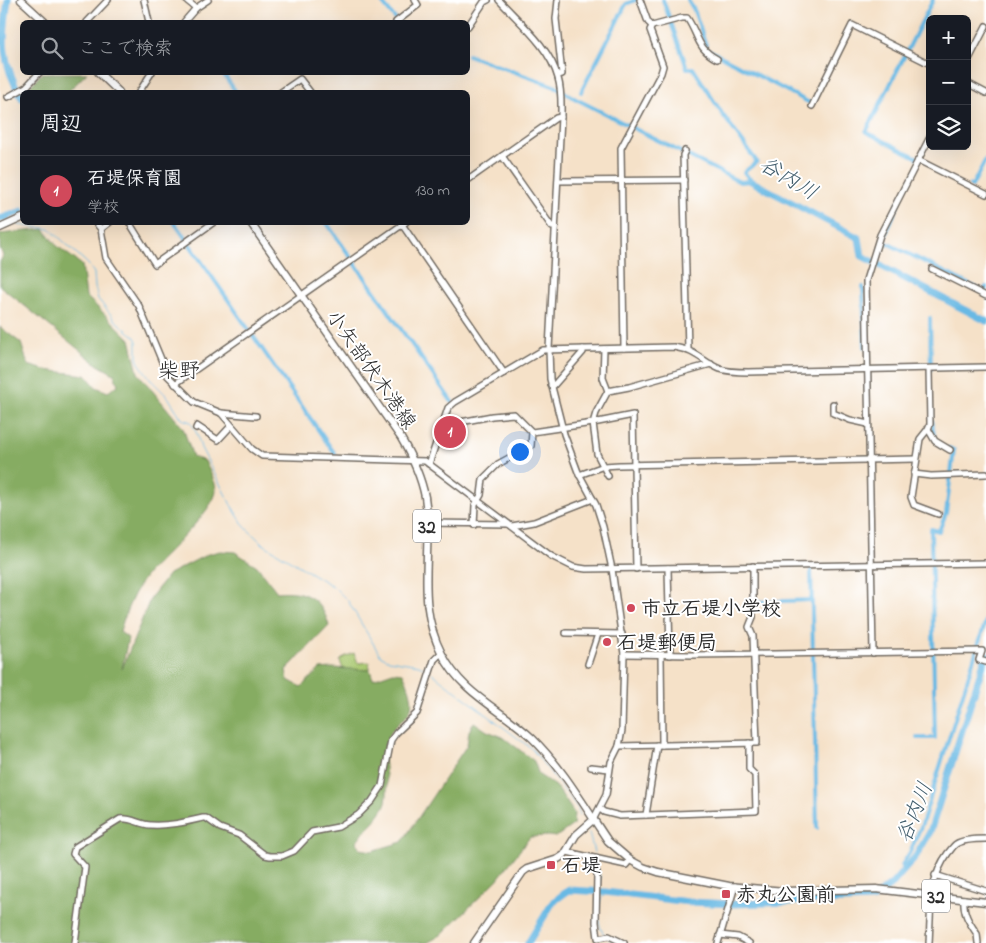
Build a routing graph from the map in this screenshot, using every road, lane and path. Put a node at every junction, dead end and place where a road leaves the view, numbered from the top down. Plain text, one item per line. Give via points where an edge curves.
1 (21, 0) edge
2 (108, 0) edge
3 (144, 0) edge
4 (186, 0) edge
5 (208, 0) edge
6 (488, 0) edge
7 (499, 0) edge
8 (558, 0) edge
9 (640, 0) edge
10 (418, 2) edge
11 (196, 8) junction
12 (43, 20) edge
13 (89, 20) edge
14 (148, 20) edge
15 (186, 20) edge
16 (398, 20) edge
17 (470, 23) edge
18 (654, 26) junction
19 (986, 26) edge
20 (717, 58) dead end
21 (969, 60) edge
22 (926, 62) edge
23 (37, 75) edge
24 (101, 75) edge
25 (150, 75) edge
26 (558, 75) junction
27 (971, 85) edge
28 (20, 90) edge
29 (21, 90) edge
30 (117, 90) edge
31 (140, 90) edge
32 (284, 90) edge
33 (308, 90) edge
34 (986, 92) edge
35 (8, 97) dead end
36 (812, 106) dead end
37 (561, 117) junction
38 (926, 145) edge
39 (684, 153) dead end
40 (502, 156) junction
41 (918, 160) junction
42 (470, 179) edge
43 (621, 180) junction
44 (684, 180) junction
45 (558, 181) junction
46 (986, 194) edge
47 (20, 219) edge
48 (98, 225) edge
49 (106, 225) edge
50 (131, 225) edge
51 (210, 225) edge
52 (252, 225) edge
53 (399, 225) edge
54 (403, 225) edge
55 (555, 227) junction
56 (0, 228) edge
57 (101, 229) junction
58 (932, 269) dead end
59 (986, 294) edge
60 (301, 296) junction
61 (624, 348) junction
62 (549, 349) junction
63 (583, 349) junction
64 (604, 349) junction
65 (688, 349) junction
66 (710, 364) junction
67 (986, 368) edge
68 (929, 369) junction
69 (867, 370) junction
70 (504, 373) junction
71 (175, 384) junction
72 (551, 386) junction
73 (608, 391) junction
74 (833, 404) dead end
75 (221, 413) junction
76 (256, 416) dead end
77 (593, 423) junction
78 (442, 424) junction
79 (868, 424) junction
80 (231, 426) junction
81 (562, 427) junction
82 (196, 428) dead end
83 (928, 429) junction
84 (532, 432) junction
85 (950, 450) dead end
86 (916, 459) junction
87 (869, 460) junction
88 (414, 461) junction
89 (429, 464) junction
90 (635, 464) junction
91 (604, 466) junction
92 (914, 474) junction
93 (986, 474) edge
94 (579, 476) junction
95 (608, 476) dead end
96 (593, 499) junction
97 (477, 500) junction
98 (938, 514) dead end
99 (427, 523) junction
100 (474, 525) junction
101 (510, 525) junction
102 (986, 563) edge
103 (871, 564) junction
104 (752, 566) junction
105 (612, 568) junction
106 (668, 568) junction
107 (636, 569) junction
108 (566, 633) dead end
109 (598, 634) junction
110 (622, 634) junction
111 (873, 652) junction
112 (441, 653) junction
113 (624, 654) junction
114 (661, 655) junction
115 (670, 655) junction
116 (754, 655) junction
117 (984, 661) edge
118 (588, 664) dead end
119 (749, 743) junction
120 (659, 745) junction
121 (619, 746) junction
122 (591, 767) dead end
123 (610, 769) junction
124 (600, 809) junction
125 (646, 815) junction
126 (594, 820) junction
127 (985, 837) edge
128 (567, 852) junction
129 (593, 858) junction
130 (630, 860) junction
131 (935, 876) junction
132 (735, 886) junction
133 (986, 891) edge
134 (932, 895) junction
135 (964, 899) junction
136 (986, 902) edge
137 (720, 935) junction
138 (75, 943) edge
139 (474, 943) edge
140 (624, 943) edge
141 (718, 943) edge
142 (749, 943) edge
143 (929, 943) edge
144 (978, 943) edge

1 - 12 main road
2 - 13 street
3 - 14 street
4 - 11 street
5 - 11 street
6 - 17 street
7 - 26 street via 538,42
8 - 26 street via 556,19 562,74
9 - 18 street via 648,22
10 - 16 street
11 - 15 street
18 - 20 street via 687,18 704,50
18 - 43 street via 650,30 663,66 621,148
19 - 21 street
22 - 36 street via 852,25
23 - 29 street
24 - 30 main road
25 - 31 street
26 - 37 street
27 - 34 street
28 - 35 street
32 - 33 street via 300,79
37 - 40 street
37 - 45 street
38 - 41 street
39 - 44 street
40 - 42 street
40 - 55 street
41 - 46 street
41 - 69 street via 876,247 867,274
43 - 44 street
43 - 45 street
43 - 61 street
44 - 65 street
45 - 55 street
47 - 56 main road
48 - 57 street
49 - 57 street
50 - 51 street via 155,264
52 - 60 main road, 小矢部伏木港線 / 32
53 - 60 street
54 - 70 street
55 - 62 street
57 - 71 street via 106,258 139,306 155,348
58 - 59 street
60 - 71 street
60 - 88 main road, 小矢部伏木港線 / 32
61 - 64 street
61 - 65 street
62 - 63 street
62 - 70 street
62 - 72 street
63 - 64 street
63 - 72 street
64 - 73 street via 603,378
65 - 66 street
66 - 69 street via 730,372
66 - 73 street
67 - 68 street
68 - 69 street
68 - 83 street
69 - 79 street
70 - 78 street via 455,402 448,408
71 - 75 street via 194,402
72 - 81 street
73 - 77 street
74 - 79 street via 834,413
75 - 76 street
75 - 80 street
77 - 81 street
77 - 90 street via 633,415
77 - 91 street via 598,454
78 - 84 street via 514,414
78 - 89 street
79 - 87 street
80 - 82 street via 218,440
80 - 88 street via 262,456
81 - 84 street
81 - 94 street
83 - 85 street via 935,441
83 - 86 street via 920,438
84 - 97 street via 531,446 498,464 483,479
86 - 87 street
86 - 92 street
87 - 90 street
87 - 103 street
88 - 89 street
88 - 99 main road, 小矢部伏木港線 / 32 via 425,498
89 - 97 street
90 - 91 street
90 - 107 street
91 - 94 street
91 - 95 street
92 - 93 street
92 - 98 street via 911,502
94 - 96 street
96 - 101 street via 534,522
96 - 105 street
97 - 100 street
97 - 101 street
99 - 100 street
99 - 112 main road, 小矢部伏木港線 / 32 via 425,592 430,623
100 - 101 street
101 - 105 street via 551,556 573,567
102 - 103 street
103 - 104 street
103 - 111 street
104 - 106 street
104 - 116 street via 753,617 749,627
105 - 107 street
105 - 110 street
106 - 107 street
106 - 115 street
108 - 109 street
109 - 110 street
109 - 118 street
110 - 113 street
111 - 116 street
111 - 117 street via 982,651 979,660
112 - 126 main road, 小矢部伏木港線 / 32 via 469,690 532,739
112 - 138 street via 434,660 417,713 391,740 384,782 358,815 338,827 312,832 294,851 282,856 265,855 239,835 206,818 152,825 129,818 120,819 75,847 73,854 85,867
113 - 114 street
113 - 121 street via 623,722
114 - 115 street
114 - 120 street
115 - 116 street
116 - 119 street via 757,743
119 - 120 street
119 - 125 street via 749,768 755,775 756,811
120 - 121 street
120 - 125 street
121 - 123 street
122 - 123 street
123 - 124 street via 608,788
124 - 125 street via 620,816
124 - 126 street
126 - 128 main road via 576,835
126 - 130 main road, 小矢部伏木港線 / 32 via 608,841
127 - 131 street via 956,844
128 - 129 street
128 - 139 main road via 558,859 523,872
129 - 130 street via 626,864
129 - 140 street via 598,874 598,938 606,936
130 - 132 main road, 小矢部伏木港線 / 32 via 658,872
131 - 133 street
131 - 134 street
132 - 134 main road, 小矢部伏木港線 / 32 via 799,891 876,889
132 - 137 street
134 - 135 main road, 小矢部伏木港線 / 32
134 - 143 street
135 - 136 main road, 小矢部伏木港線 / 32
135 - 144 street via 965,912 977,934
137 - 141 street
137 - 142 street via 738,937

